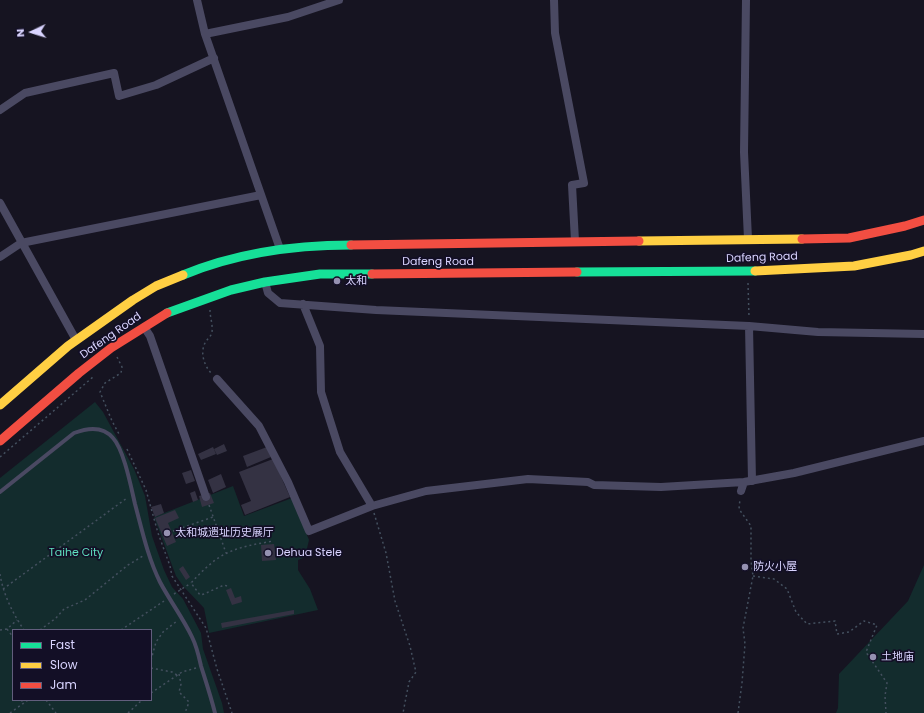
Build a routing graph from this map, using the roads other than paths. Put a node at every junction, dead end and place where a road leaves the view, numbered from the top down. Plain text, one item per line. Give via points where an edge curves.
1 (196, 0) edge
2 (339, 0) edge
3 (554, 0) edge
4 (746, 0) edge
5 (205, 34) junction
6 (214, 58) junction
7 (0, 110) edge
8 (261, 195) junction
9 (0, 203) edge
10 (924, 220) edge
11 (748, 239) junction
12 (575, 241) junction
13 (22, 243) junction
14 (280, 249) junction
15 (924, 251) edge
16 (0, 258) edge
17 (265, 282) junction
18 (303, 304) junction
19 (749, 326) junction
20 (144, 327) junction
21 (924, 334) edge
22 (76, 340) junction
23 (217, 379) road end
24 (0, 405) edge
25 (0, 441) edge
26 (924, 441) edge
27 (748, 481) junction
28 (741, 491) road end
29 (0, 492) edge
30 (206, 497) road end
31 (372, 506) junction
32 (215, 713) edge

1 - 5 street
2 - 5 street via 288,17
3 - 12 street via 555,32 584,183 572,185
4 - 11 street via 744,152
5 - 6 street
6 - 7 street via 156,85 119,96 114,73 25,93
6 - 8 street
8 - 13 street
8 - 14 street
9 - 13 street
10 - 11 highway, Dafeng Road via 849,238
11 - 12 highway, Dafeng Road
12 - 14 highway, Dafeng Road via 322,245
13 - 16 street
13 - 22 street
14 - 22 highway, Dafeng Road via 200,268 156,286
15 - 17 highway, Dafeng Road via 854,266 748,271 320,274
17 - 18 street via 268,293 280,302
17 - 20 highway, Dafeng Road via 208,297 168,312
18 - 19 street via 376,310
18 - 31 street via 320,346 321,392 340,452
19 - 21 street via 818,332
19 - 27 street
20 - 25 highway, Dafeng Road via 79,373
20 - 30 street via 150,336
22 - 24 highway, Dafeng Road
23 - 31 street via 259,426 288,482 309,531
26 - 27 street via 794,473
27 - 28 street
27 - 31 street via 629,487 528,479 426,491
29 - 32 lane via 69,436 92,429 102,430 110,435 115,441 128,474 149,553 160,581 192,637

